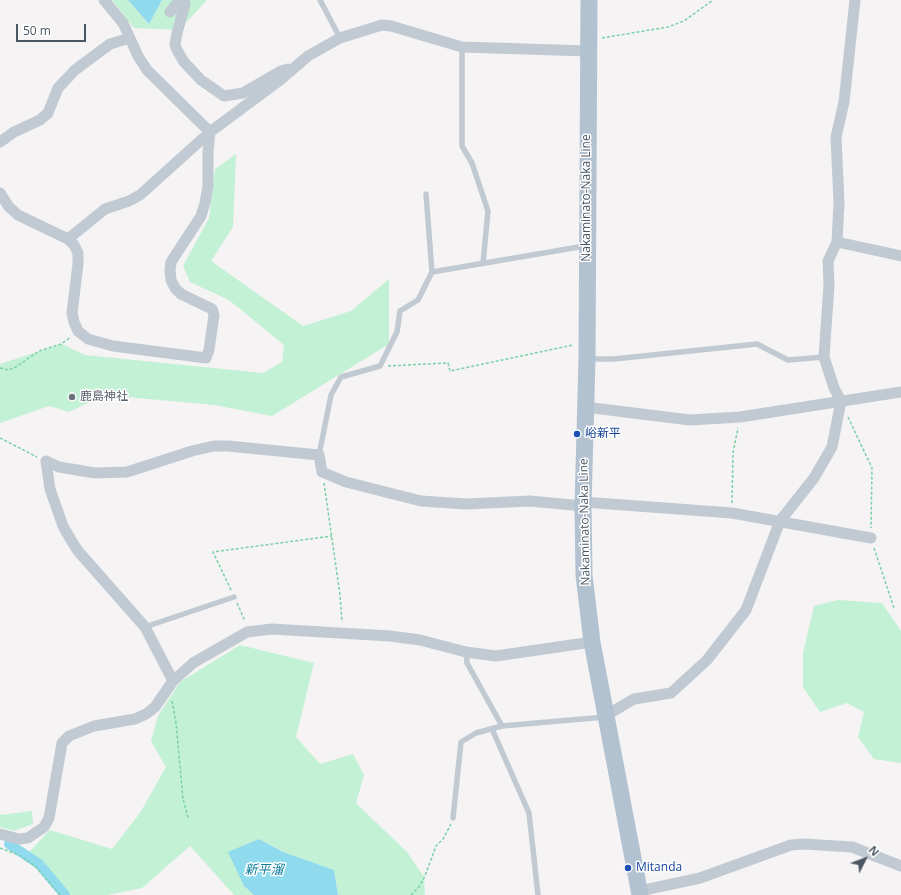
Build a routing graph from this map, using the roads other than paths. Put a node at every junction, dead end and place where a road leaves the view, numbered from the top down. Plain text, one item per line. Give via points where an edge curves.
1 (104, 0) edge
2 (180, 0) edge
3 (184, 0) edge
4 (320, 0) edge
5 (589, 0) edge
6 (855, 0) edge
7 (170, 12) dead end
8 (130, 38) junction
9 (340, 38) junction
10 (588, 45) junction
11 (462, 47) junction
12 (293, 69) junction
13 (210, 132) junction
14 (0, 142) edge
15 (0, 192) edge
16 (426, 194) dead end
17 (68, 239) junction
18 (837, 242) junction
19 (587, 246) junction
20 (901, 256) edge
21 (483, 263) junction
22 (432, 272) junction
23 (824, 357) junction
24 (587, 359) junction
25 (901, 392) edge
26 (841, 401) junction
27 (585, 407) junction
28 (319, 455) junction
29 (583, 504) junction
30 (780, 521) junction
31 (871, 538) road end
32 (234, 597) road end
33 (145, 627) junction
34 (592, 642) junction
35 (466, 652) junction
36 (173, 681) junction
37 (605, 716) junction
38 (502, 726) junction
39 (492, 729) junction
40 (453, 818) road end
41 (0, 834) edge
42 (901, 866) edge
43 (640, 893) edge
44 (538, 895) edge

1 - 8 street via 123,23
2 - 7 street
3 - 12 street via 186,4 177,33 176,50 201,80 224,96 243,93 281,70
4 - 9 lane
5 - 10 main road, Nakaminato-Naka Line
6 - 18 street via 844,102 836,137 839,203
8 - 13 street via 147,70
8 - 14 street via 110,44 74,70 58,88 48,113
9 - 11 street via 382,25
9 - 12 street via 308,56
10 - 11 street
10 - 19 main road, Nakaminato-Naka Line
11 - 21 lane via 462,146 472,163 488,211
12 - 13 street
13 - 17 street via 140,195 105,209
13 - 17 street via 205,203 201,216 171,262 170,270 171,280 181,294 212,309 214,315 206,358 113,346 88,340 78,331 72,312 78,253
15 - 17 street via 9,207 18,215
16 - 22 lane
18 - 20 street
18 - 23 street via 828,261 829,286
19 - 21 lane
19 - 24 main road, Nakaminato-Naka Line
21 - 22 lane
22 - 28 lane via 418,300 400,312 397,332 380,366 341,377 331,395
23 - 24 lane via 788,360 757,344 614,359
23 - 26 street
24 - 27 main road, Nakaminato-Naka Line
25 - 26 street
26 - 27 street via 740,417 690,420
26 - 30 street via 832,447 814,478
27 - 29 main road, Nakaminato-Naka Line
28 - 29 street via 322,472 346,482 421,501 466,504 530,501
28 - 33 street via 214,446 139,469 113,473 75,470 46,461 50,489 71,540
29 - 30 street via 732,513
29 - 34 main road, Nakaminato-Naka Line via 584,575
30 - 31 street
30 - 37 street via 746,610 707,660 671,693 634,699
32 - 33 lane
33 - 36 street
34 - 35 street via 496,656
34 - 37 main road, Nakaminato-Naka Line
35 - 36 street via 420,640 272,629 250,631 193,663
35 - 38 lane via 467,664
36 - 41 street via 156,707 146,714 135,719 94,726 69,736 62,742 49,818 44,827 28,838 19,839
37 - 38 lane
37 - 43 main road, Nakaminato-Naka Line
38 - 39 lane
39 - 40 lane via 476,733 461,742
39 - 44 lane via 529,813
42 - 43 street via 852,848 791,845 700,878

